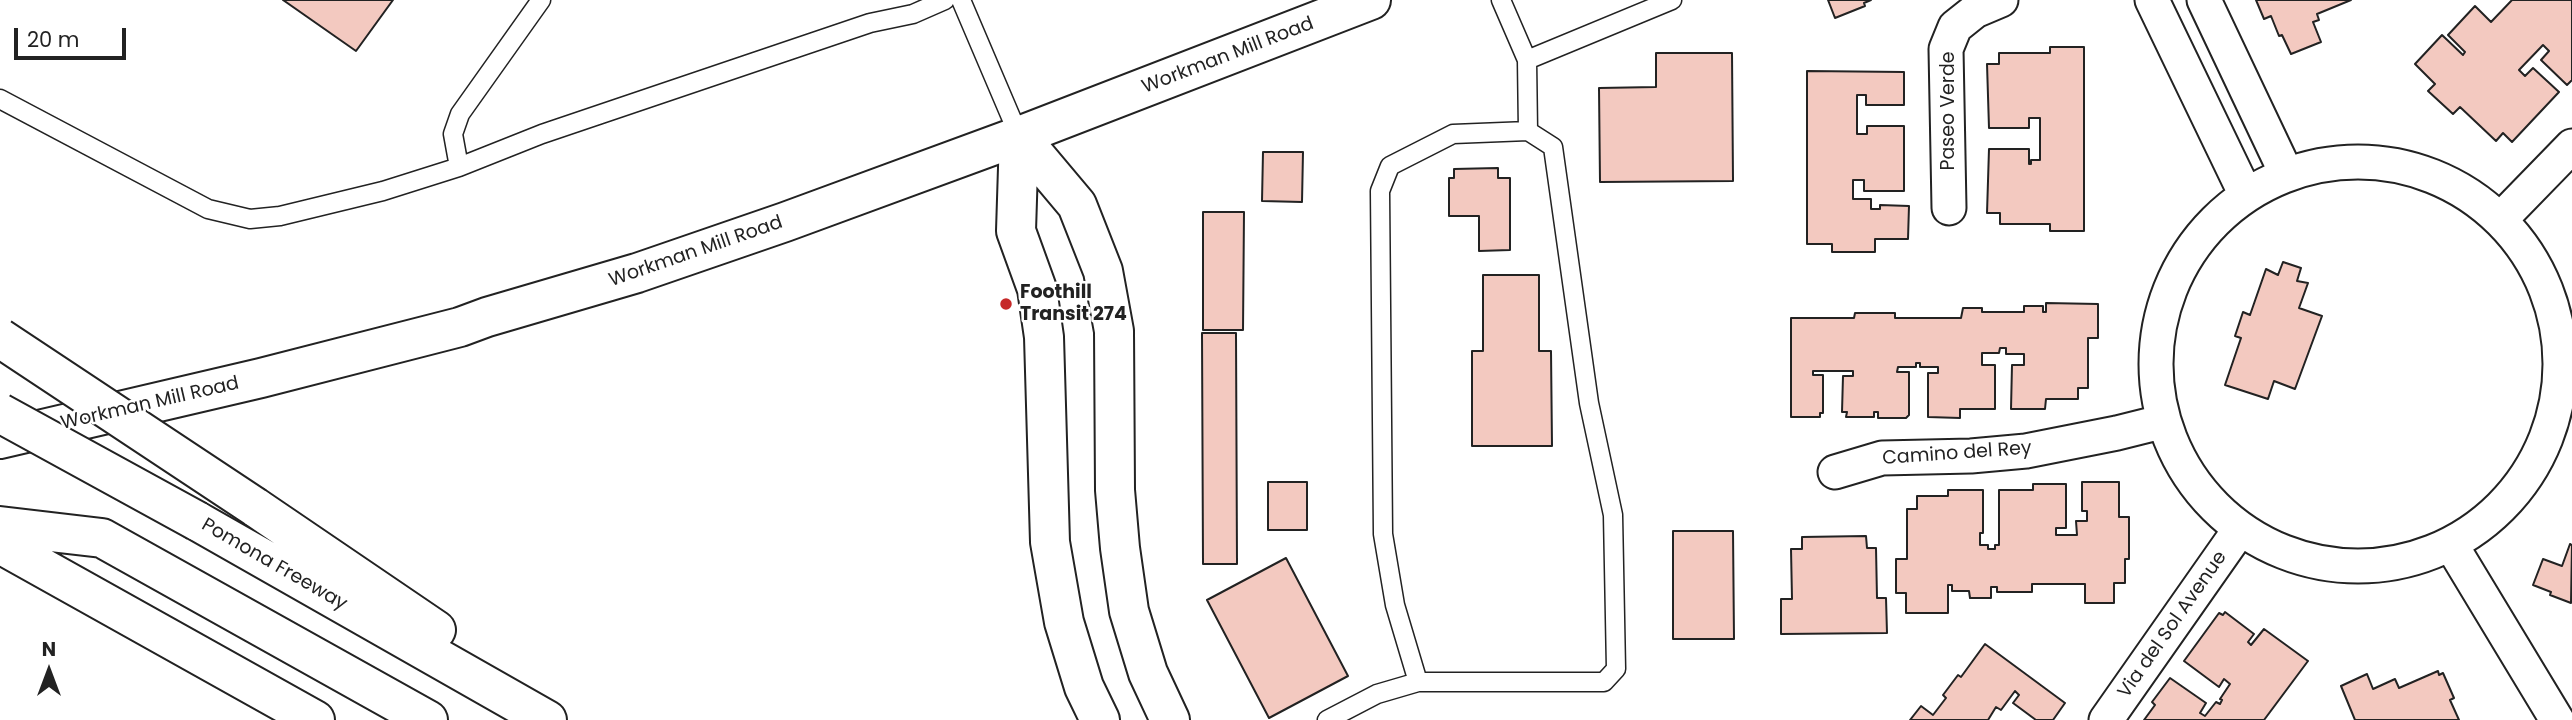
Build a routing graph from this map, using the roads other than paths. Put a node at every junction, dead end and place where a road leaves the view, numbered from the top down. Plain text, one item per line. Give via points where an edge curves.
1 (541, 0) edge
2 (945, 0) edge
3 (961, 0) edge
4 (1371, 0) edge
5 (1501, 0) edge
6 (1672, 0) edge
7 (2001, 0) edge
8 (2152, 0) edge
9 (2204, 0) edge
10 (1527, 60) junction
11 (0, 99) edge
12 (1528, 131) junction
13 (1019, 135) junction
14 (2572, 146) edge
15 (459, 167) junction
16 (2286, 173) junction
17 (2245, 193) junction
18 (1950, 208) dead end
19 (2500, 220) junction
20 (0, 338) edge
21 (0, 413) edge
22 (2161, 422) junction
23 (0, 439) edge
24 (2559, 446) edge
25 (1835, 472) dead end
26 (2240, 529) junction
27 (7, 542) edge
28 (2453, 548) junction
29 (1418, 682) junction
30 (315, 720) edge
31 (428, 720) edge
32 (547, 720) edge
33 (568, 720) edge
34 (1100, 720) edge
35 (1170, 720) edge
36 (1326, 720) edge
37 (2106, 720) edge
38 (2557, 720) edge

1 - 15 lane via 460,114 453,134
2 - 15 lane via 542,134
3 - 13 lane
4 - 13 main road, Workman Mill Road
5 - 10 lane
6 - 10 lane
7 - 18 street, Paseo Verde via 1975,11 1955,27 1946,49
8 - 17 street
9 - 16 street
10 - 12 lane
11 - 15 lane via 208,209 250,219 383,191
12 - 29 lane via 1453,134 1390,166 1380,191 1384,534 1395,605
12 - 29 lane via 1553,147 1589,402 1614,515 1616,669 1604,682
13 - 23 main road, Workman Mill Road via 650,269 460,327
13 - 34 main road via 1016,231 1037,289 1044,337 1049,542 1064,622 1084,687
13 - 35 main road via 1077,205 1102,271 1114,331 1119,548 1129,611 1148,673
14 - 19 street
16 - 17 street
16 - 19 street via 2352,162 2388,164 2465,192
17 - 22 street via 2190,249 2170,289 2158,327 2154,372
19 - 24 street via 2531,257 2552,300 2561,346
20 - 33 main road, bridge
21 - 32 main road, Pomona Freeway, bridge
22 - 25 street, Camino del Rey via 2026,451 1882,458
22 - 26 street via 2179,463 2207,501
24 - 28 street via 2500,509
26 - 28 street via 2285,553 2350,565 2402,563
26 - 37 street, Via del Sol Avenue
27 - 30 main road
27 - 31 main road via 102,538
28 - 38 street
29 - 36 lane via 1377,694

